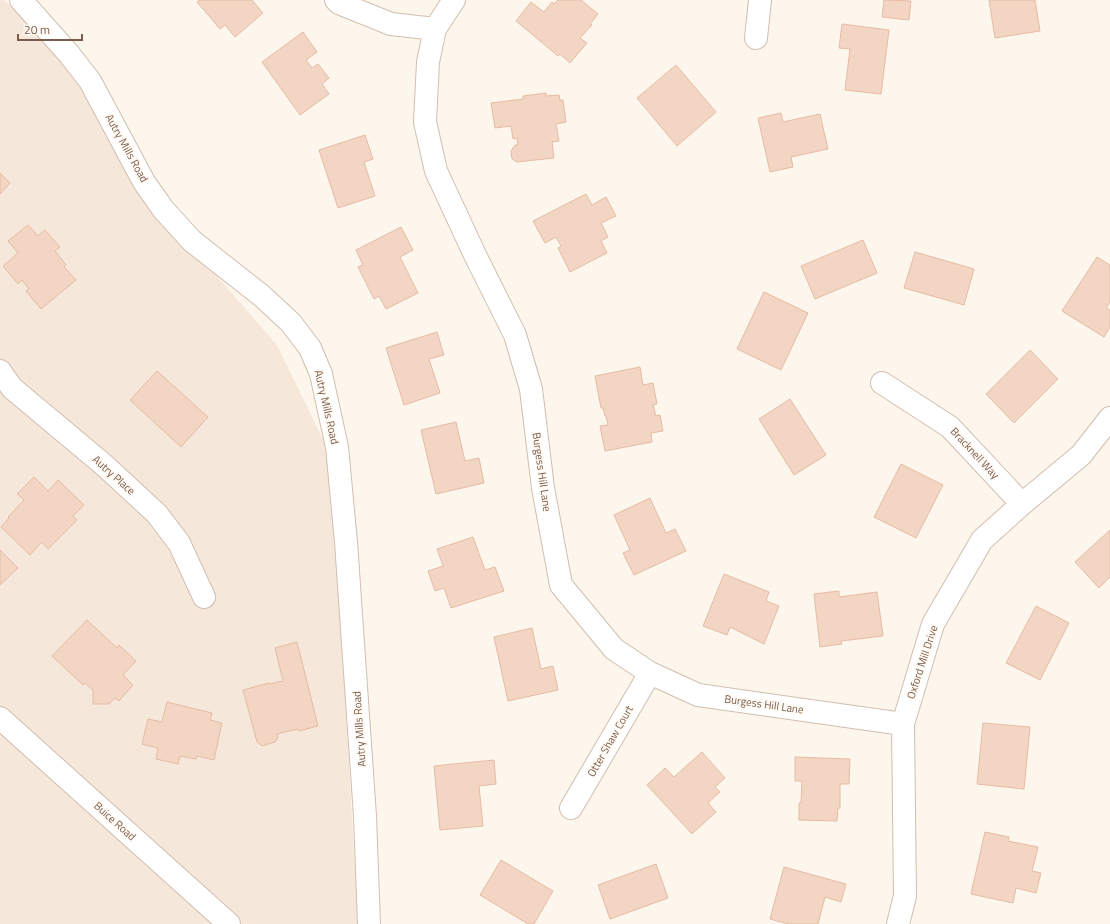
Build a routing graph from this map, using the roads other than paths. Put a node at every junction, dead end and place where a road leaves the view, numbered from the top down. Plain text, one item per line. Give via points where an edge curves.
1 (20, 0) edge
2 (336, 0) edge
3 (454, 0) edge
4 (760, 0) edge
5 (436, 29) junction
6 (756, 38) dead end
7 (882, 383) dead end
8 (4, 386) edge
9 (1110, 418) edge
10 (1022, 504) junction
11 (204, 597) dead end
12 (650, 673) junction
13 (0, 718) edge
14 (903, 724) junction
15 (571, 808) dead end
16 (229, 924) edge
17 (369, 924) edge
18 (898, 924) edge

1 - 17 street, Autry Mills Road via 90,81 144,182 162,209 192,241 262,296 291,323 310,348 321,374 337,448 346,542 365,816
2 - 5 street via 391,24
3 - 5 street, Burgess Hill Lane
4 - 6 street
5 - 12 street, Burgess Hill Lane via 428,62 425,122 436,171 514,335 531,389 543,488 560,585 614,649
7 - 10 street, Bracknell Way via 950,426
8 - 11 street, Autry Place via 104,465 157,514 179,542
9 - 10 street, Oxford Mill Drive via 1081,455
10 - 14 street, Oxford Mill Drive via 982,540 933,624
12 - 14 street, Burgess Hill Lane via 698,695
12 - 15 street, Otter Shaw Court
13 - 16 street, Buice Road
14 - 18 street, Oxford Mill Drive via 905,896

